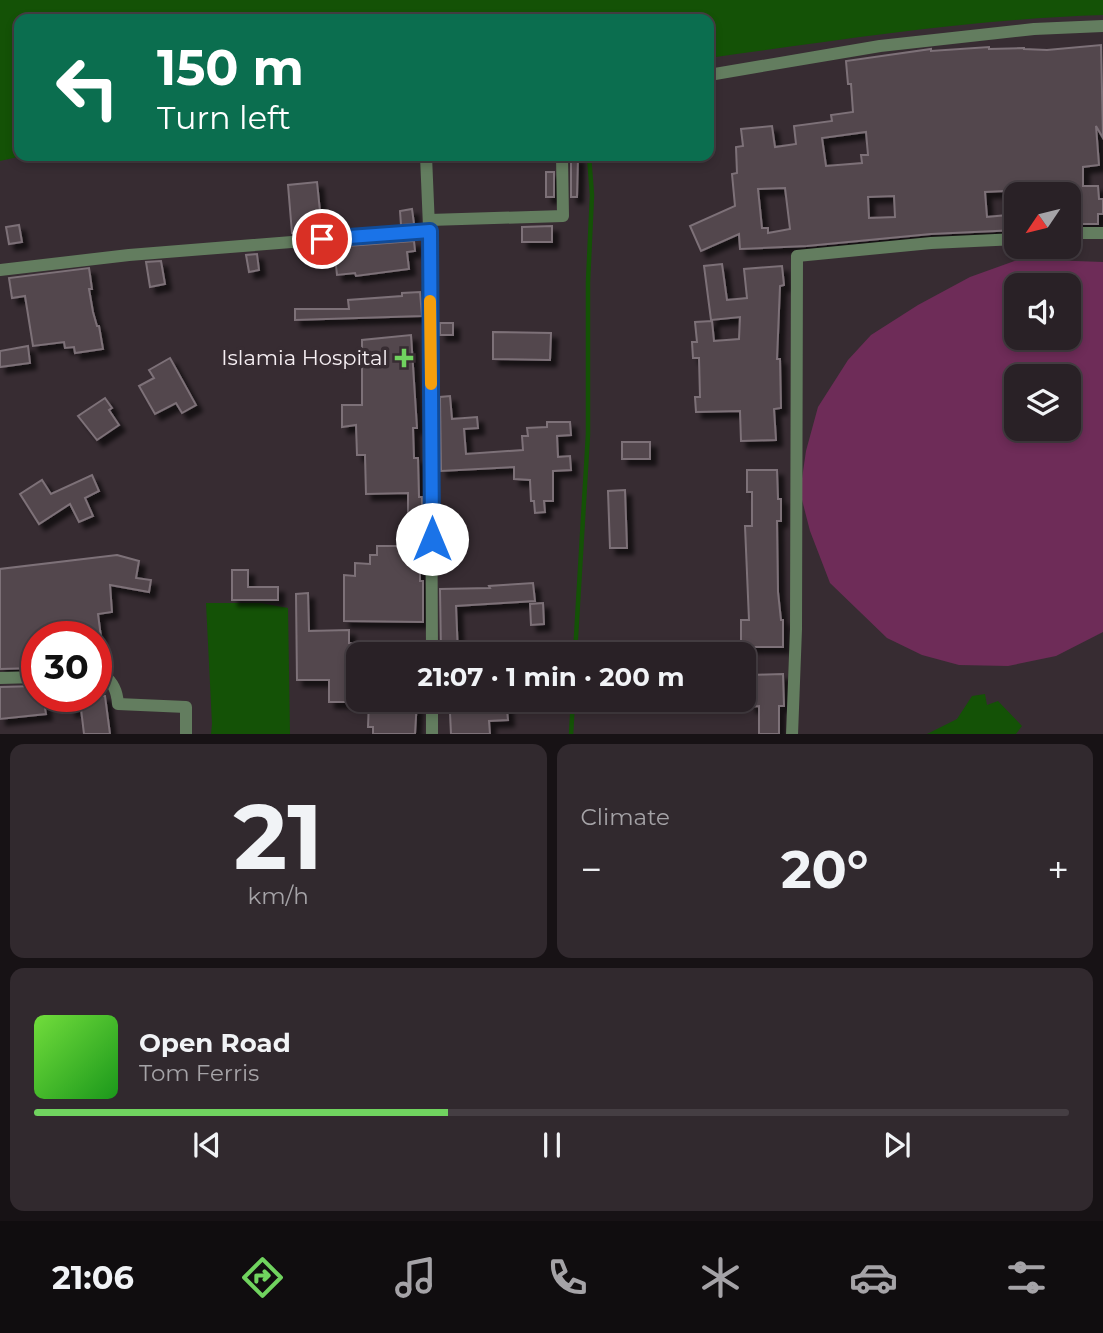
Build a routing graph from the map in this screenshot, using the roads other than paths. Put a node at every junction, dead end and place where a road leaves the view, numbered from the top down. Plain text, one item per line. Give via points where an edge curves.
1 (1103, 26) edge
2 (714, 74) edge
3 (426, 161) edge
4 (562, 161) edge
5 (429, 225) junction
6 (1082, 233) edge
7 (1103, 233) edge
8 (1004, 240) edge
9 (0, 270) edge
10 (432, 642) edge
11 (21, 677) edge
12 (0, 678) edge
13 (112, 683) edge
14 (432, 712) edge
15 (186, 734) edge
16 (432, 734) edge
17 (792, 734) edge

1 - 2 street via 880,46
3 - 5 street
4 - 5 street via 563,216
5 - 9 street
5 - 10 street
6 - 7 street
8 - 17 street via 797,256
11 - 12 street
13 - 15 street via 118,704 186,707
14 - 16 street

